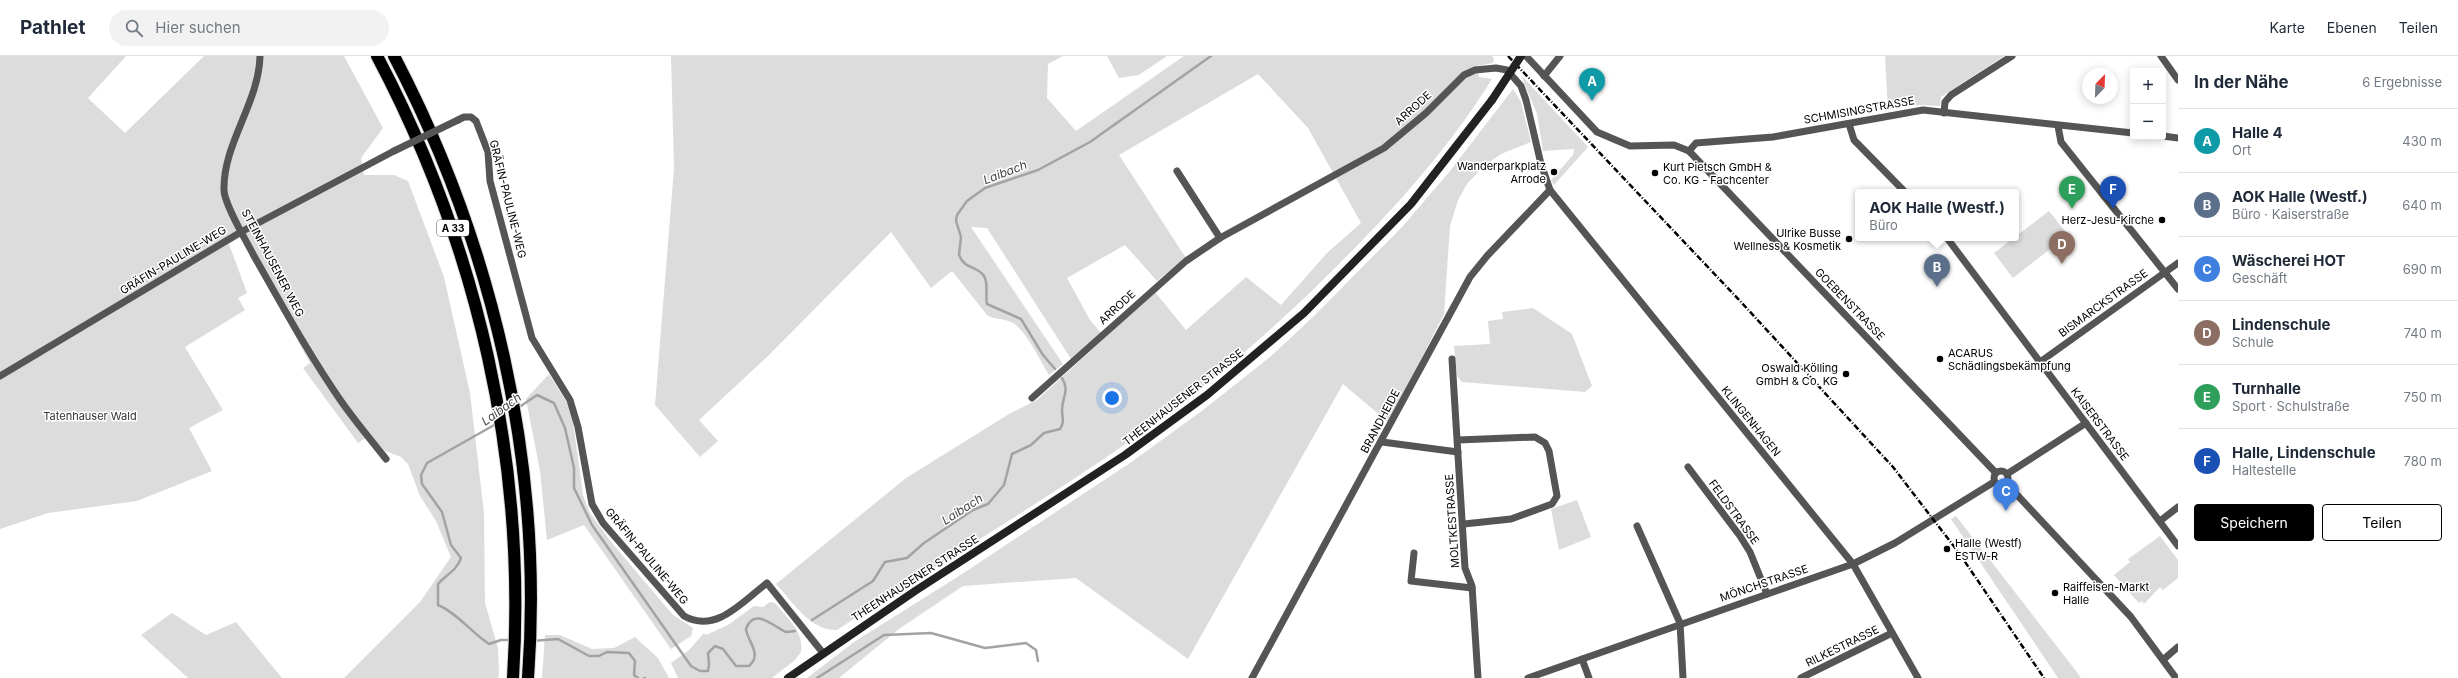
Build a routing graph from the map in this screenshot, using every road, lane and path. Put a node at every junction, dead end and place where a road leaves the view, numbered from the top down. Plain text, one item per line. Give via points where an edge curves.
1 (260, 56) edge
2 (377, 56) edge
3 (394, 56) edge
4 (1521, 56) edge
5 (1526, 56) edge
6 (1560, 56) edge
7 (2012, 56) edge
8 (2160, 56) edge
9 (1544, 76) junction
10 (2178, 80) edge
11 (1944, 113) junction
12 (1849, 124) junction
13 (2058, 126) junction
14 (2130, 133) edge
15 (2166, 136) edge
16 (2178, 138) edge
17 (1689, 151) junction
18 (1176, 171) dead end
19 (1902, 189) edge
20 (1550, 190) junction
21 (241, 232) junction
22 (1220, 238) junction
23 (1949, 241) edge
24 (2178, 263) edge
25 (2164, 273) junction
26 (2178, 289) edge
27 (1452, 359) dead end
28 (2040, 362) junction
29 (0, 376) edge
30 (1032, 398) dead end
31 (2086, 423) junction
32 (1458, 440) junction
33 (1382, 442) junction
34 (1458, 452) junction
35 (386, 459) dead end
36 (1688, 467) dead end
37 (1996, 472) junction
38 (2007, 474) junction
39 (1994, 482) junction
40 (2006, 483) junction
41 (2178, 507) edge
42 (2160, 521) junction
43 (1464, 524) junction
44 (1637, 526) dead end
45 (2178, 546) edge
46 (1414, 553) dead end
47 (1853, 564) junction
48 (1472, 588) junction
49 (1767, 594) junction
50 (1680, 623) junction
51 (1892, 633) junction
52 (2178, 647) edge
53 (823, 653) junction
54 (1582, 659) junction
55 (2164, 659) junction
56 (513, 678) edge
57 (528, 678) edge
58 (788, 678) edge
59 (1252, 678) edge
60 (1478, 678) edge
61 (1528, 678) edge
62 (1589, 678) edge
63 (1683, 678) edge
64 (1801, 678) edge
65 (1918, 678) edge
66 (2176, 678) edge

1 - 21 street, STEINHAUSENER WEG via 260,69 229,158 224,191
2 - 56 highway, A 33 via 425,157 454,232 484,334 509,474 516,627
3 - 57 highway, A 33 via 440,154 468,226 493,310 515,417 530,560 531,628
4 - 53 main road, THEENHAUSENER STRASSE, bridge via 1457,148 1411,204 1304,313 1208,395 1125,455
5 - 9 street
6 - 9 street
7 - 11 street via 1951,95 1945,102
8 - 10 street
9 - 17 street via 1597,132 1630,146 1674,145
11 - 12 street, SCHMISINGSTRASSE via 1923,110
11 - 13 street, SCHMISINGSTRASSE
12 - 17 street, SCHMISINGSTRASSE via 1773,137 1696,143
12 - 19 street via 1854,140
13 - 14 street, SCHMISINGSTRASSE
13 - 25 street via 2061,142
15 - 16 street
17 - 37 street, GOEBENSTRASSE
18 - 22 street
20 - 22 street, ARRODE via 1521,86 1507,70 1486,68 1464,75 1426,113 1384,148
20 - 33 street, BRANDHEIDE via 1470,277
20 - 47 street, KLINGENHAGEN
21 - 29 street, GRÄFIN-PAULINE-WEG
21 - 35 street, STEINHAUSENER WEG via 292,324 342,402
21 - 53 street, GRÄFIN-PAULINE-WEG, bridge via 394,151 464,116 471,117 476,121 488,152 490,181 532,338 570,400 578,427 589,495 603,523 684,616 702,623 714,621 735,609 766,583
22 - 30 street, ARRODE via 1186,262
23 - 28 street, KAISERSTRASSE
24 - 25 street, BISMARCKSTRASSE
25 - 26 street
25 - 28 street, BISMARCKSTRASSE
27 - 32 street, MOLTKESTRASSE
28 - 31 street, KAISERSTRASSE
31 - 38 street
31 - 42 street, KAISERSTRASSE
32 - 34 street, MOLTKESTRASSE
32 - 43 street via 1526,437 1540,440 1549,451 1557,496 1552,504 1510,519
33 - 34 street
33 - 59 street, BRANDHEIDE
34 - 43 street, MOLTKESTRASSE
36 - 49 street, FELDSTRASSE via 1750,552
37 - 38 street via 2002,471
37 - 39 street
38 - 40 street
39 - 40 street via 2000,486
39 - 47 street, MÖNCHSTRASSE via 1895,543
40 - 55 street via 2131,617
41 - 42 street
42 - 45 street, KAISERSTRASSE
43 - 48 street, MOLTKESTRASSE via 1465,568
44 - 50 street
46 - 48 street via 1411,581
47 - 49 street, MÖNCHSTRASSE
47 - 51 street, KLINGENHAGEN
48 - 60 street, MOLTKESTRASSE
49 - 50 street, MÖNCHSTRASSE
50 - 54 street, MÖNCHSTRASSE
50 - 63 street
51 - 64 street, RILKESTRASSE
51 - 65 street, KLINGENHAGEN
52 - 55 street
53 - 58 main road, THEENHAUSENER STRASSE
54 - 61 street, MÖNCHSTRASSE
54 - 62 street
55 - 66 street

